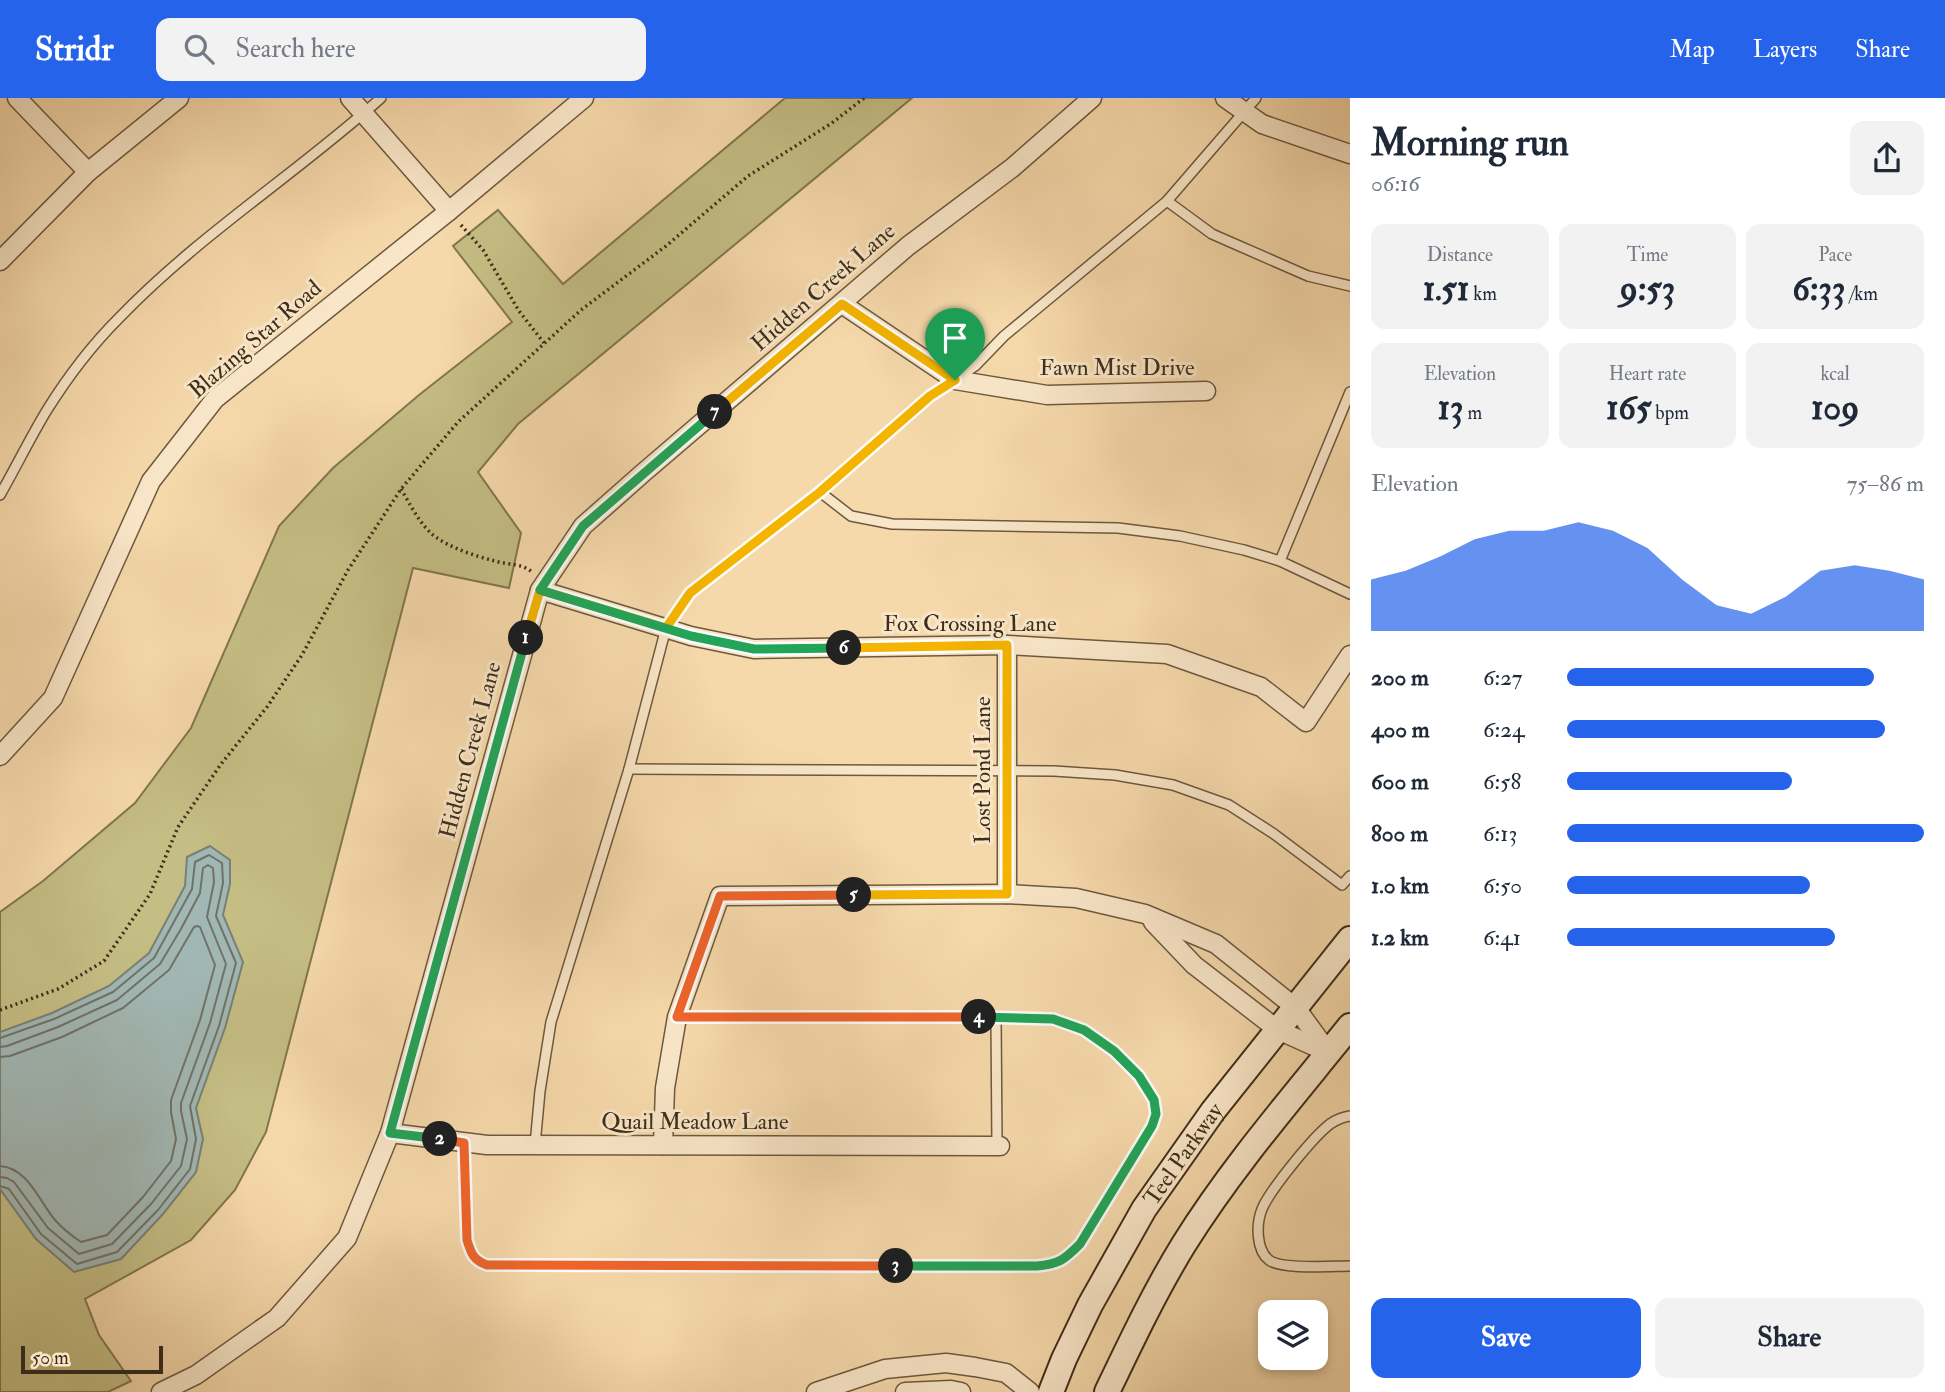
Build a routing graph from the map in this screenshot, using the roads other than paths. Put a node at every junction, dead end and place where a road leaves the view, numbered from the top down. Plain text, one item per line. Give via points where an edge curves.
1 (17, 98) edge
2 (179, 98) edge
3 (350, 98) edge
4 (382, 98) edge
5 (584, 98) edge
6 (1092, 98) edge
7 (1225, 98) edge
8 (1251, 105) edge
9 (364, 114) junction
10 (1350, 154) edge
11 (88, 172) junction
12 (1167, 201) junction
13 (449, 211) junction
14 (0, 261) edge
15 (1350, 286) edge
16 (842, 304) junction
17 (955, 380) junction
18 (1206, 391) dead end
19 (1350, 392) edge
20 (820, 492) junction
21 (0, 495) edge
22 (1280, 561) junction
23 (540, 590) junction
24 (1350, 594) edge
25 (666, 628) junction
26 (1007, 645) junction
27 (1350, 655) edge
28 (0, 756) edge
29 (629, 769) junction
30 (1007, 771) junction
31 (1350, 876) edge
32 (1007, 894) junction
33 (1145, 914) junction
34 (1350, 939) edge
35 (1296, 1008) junction
36 (677, 1017) junction
37 (996, 1017) junction
38 (1350, 1026) edge
39 (1278, 1030) junction
40 (1329, 1053) junction
41 (1350, 1116) edge
42 (390, 1133) junction
43 (464, 1143) junction
44 (535, 1145) junction
45 (663, 1145) junction
46 (999, 1146) joint
47 (1350, 1266) edge
48 (161, 1392) edge
49 (816, 1392) edge
50 (905, 1392) edge
51 (961, 1392) edge
52 (1030, 1392) edge
53 (1051, 1392) edge
54 (1107, 1392) edge

1 - 11 street
2 - 11 street
3 - 9 street
4 - 9 lane
5 - 13 street, Blazing Star Road
6 - 16 street, Hidden Creek Lane
7 - 8 street
8 - 10 street via 1262,124
8 - 12 lane
9 - 13 street
9 - 21 lane via 235,214 117,319 47,411
11 - 14 street
12 - 15 lane via 1212,234 1308,276
12 - 17 lane
13 - 28 street, Blazing Star Road via 215,399 150,481 52,698
16 - 17 street, Fawn Mist Drive
16 - 23 street, Hidden Creek Lane via 583,526
17 - 18 street, Fawn Mist Drive via 1047,394
17 - 20 lane via 930,396
19 - 22 lane
20 - 22 lane via 850,516 892,524 1118,527 1180,536
20 - 25 lane via 690,593
22 - 24 lane
23 - 25 street, Fox Crossing Lane
23 - 42 street, Hidden Creek Lane
25 - 26 street, Fox Crossing Lane via 754,649
25 - 29 lane
26 - 27 street, Fox Crossing Lane via 1167,654 1261,687 1306,723
26 - 30 street, Lost Pond Lane
29 - 30 lane
29 - 44 lane via 551,1022
30 - 31 lane via 1115,775 1173,785 1229,805 1342,885
30 - 32 street, Lost Pond Lane
32 - 33 street via 1076,898
32 - 36 street via 720,896
33 - 35 street via 1216,944
33 - 39 street via 1194,965
34 - 35 main road, Teel Parkway
35 - 39 main road, Teel Parkway
35 - 40 street
36 - 37 lane
36 - 45 street via 665,1088
37 - 43 lane via 1053,1019 1084,1030 1114,1051 1139,1076 1154,1100 1152,1126 1080,1244 1055,1265 487,1265 477,1261 467,1240
37 - 46 lane
38 - 40 main road
39 - 40 street
39 - 53 main road, Teel Parkway via 1144,1209 1090,1305
40 - 54 main road via 1184,1244
41 - 47 lane via 1332,1122 1318,1135 1268,1197 1258,1227 1270,1262
42 - 43 street, Quail Meadow Lane
42 - 48 street, Hidden Creek Lane via 347,1238 277,1318 196,1375
43 - 44 street, Quail Meadow Lane
44 - 45 street, Quail Meadow Lane
45 - 46 street, Quail Meadow Lane
49 - 52 street via 885,1369 946,1363 1006,1373
50 - 51 street

